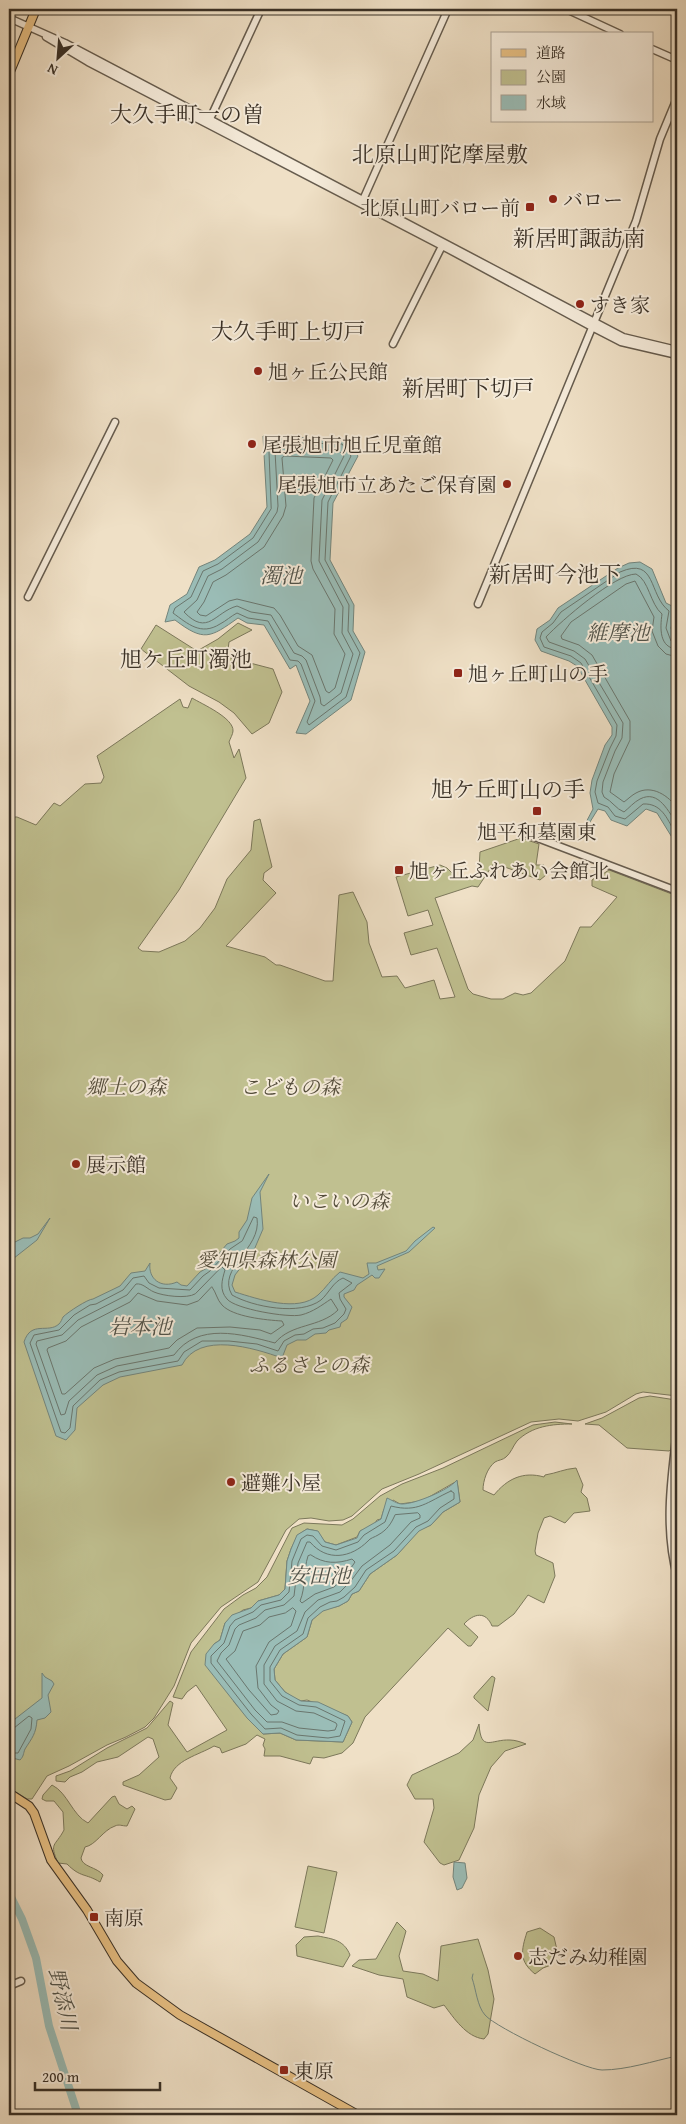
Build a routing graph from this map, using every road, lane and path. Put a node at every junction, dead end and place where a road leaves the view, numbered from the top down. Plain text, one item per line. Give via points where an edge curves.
1 (36, 9) edge
2 (261, 9) edge
3 (448, 9) edge
4 (566, 9) edge
5 (9, 18) edge
6 (28, 26) junction
7 (616, 32) edge
8 (654, 50) edge
9 (677, 60) edge
10 (9, 74) edge
11 (677, 98) edge
12 (208, 121) junction
13 (362, 202) junction
14 (442, 246) junction
15 (593, 325) junction
16 (393, 344) dead end
17 (677, 350) edge
18 (677, 355) edge
19 (115, 422) dead end
20 (28, 597) dead end
21 (478, 604) dead end
22 (527, 834) dead end
23 (677, 891) edge
24 (677, 1430) edge
25 (677, 1576) edge
26 (9, 1793) edge
27 (21, 1981) dead end
28 (9, 1986) edge
29 (358, 2115) edge

1 - 6 main road
2 - 12 street
3 - 13 street
4 - 7 street
5 - 6 street
6 - 10 main road
6 - 12 street via 88,62
8 - 9 street
11 - 15 street via 660,139 636,221
12 - 13 street
13 - 14 street
13 - 15 street
14 - 15 street
14 - 16 street
15 - 17 street via 634,341
15 - 18 street via 621,342
15 - 21 street
19 - 20 street
22 - 23 street
24 - 25 street via 669,1519
26 - 29 main road via 29,1806 57,1870 87,1910 117,1961 136,1983 180,2015
27 - 28 street

